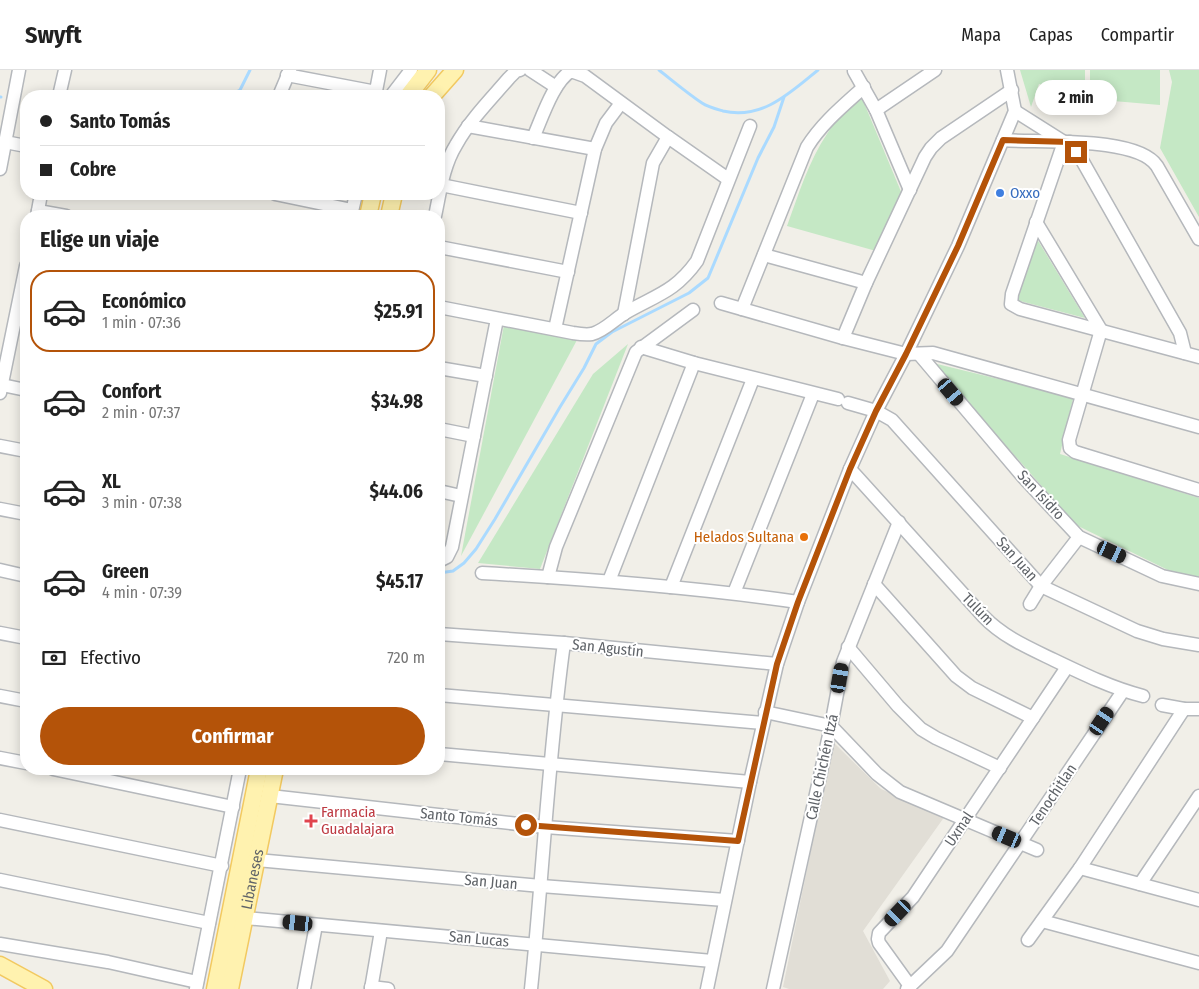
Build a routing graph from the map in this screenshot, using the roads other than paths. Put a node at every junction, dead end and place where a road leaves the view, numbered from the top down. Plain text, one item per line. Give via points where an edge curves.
1 (19, 70) edge
2 (65, 70) edge
3 (380, 70) edge
4 (411, 70) edge
5 (428, 70) edge
6 (455, 70) edge
7 (520, 70) edge
8 (530, 70) edge
9 (935, 70) edge
10 (1008, 70) edge
11 (854, 71) edge
12 (288, 73) edge
13 (556, 87) junction
14 (864, 87) junction
15 (61, 90) edge
16 (281, 90) edge
17 (358, 90) edge
18 (376, 90) edge
19 (396, 90) edge
20 (413, 90) edge
21 (437, 90) edge
22 (1012, 90) junction
23 (621, 103) junction
24 (876, 110) junction
25 (1015, 111) junction
26 (468, 126) junction
27 (750, 126) dead end
28 (668, 137) junction
29 (533, 138) junction
30 (1003, 140) junction
31 (5, 142) junction
32 (1067, 142) junction
33 (20, 145) edge
34 (595, 149) junction
35 (0, 169) edge
36 (445, 172) edge
37 (728, 179) junction
38 (445, 186) edge
39 (910, 190) junction
40 (299, 200) edge
41 (340, 210) edge
42 (581, 213) junction
43 (1036, 222) junction
44 (1199, 239) edge
45 (445, 249) edge
46 (764, 255) junction
47 (568, 272) junction
48 (866, 283) junction
49 (721, 303) dead end
50 (445, 308) edge
51 (742, 309) junction
52 (693, 310) dead end
53 (624, 314) junction
54 (497, 319) junction
55 (20, 327) edge
56 (555, 329) junction
57 (1101, 330) junction
58 (843, 338) junction
59 (641, 347) junction
60 (1185, 353) junction
61 (913, 354) junction
62 (3, 358) edge
63 (1199, 358) edge
64 (694, 363) junction
65 (445, 369) edge
66 (486, 376) junction
67 (753, 379) junction
68 (1, 389) edge
69 (20, 390) edge
70 (1083, 393) junction
71 (813, 394) junction
72 (876, 411) junction
73 (1199, 426) edge
74 (445, 430) edge
75 (474, 436) junction
76 (0, 446) edge
77 (20, 451) edge
78 (850, 469) junction
79 (1199, 490) edge
80 (445, 492) edge
81 (461, 496) junction
82 (0, 509) edge
83 (20, 513) edge
84 (900, 522) junction
85 (1079, 537) junction
86 (445, 558) edge
87 (0, 570) edge
88 (482, 573) dead end
89 (20, 575) edge
90 (548, 577) junction
91 (609, 581) junction
92 (874, 584) junction
93 (1199, 584) edge
94 (1041, 586) junction
95 (671, 588) junction
96 (734, 593) junction
97 (798, 602) junction
98 (1030, 604) dead end
99 (0, 633) edge
100 (445, 634) edge
101 (20, 637) edge
102 (564, 643) junction
103 (1199, 645) edge
104 (848, 648) junction
105 (777, 664) junction
106 (1067, 667) junction
107 (1122, 691) junction
108 (0, 696) edge
109 (445, 696) edge
110 (1143, 696) dead end
111 (20, 700) edge
112 (555, 705) junction
113 (1162, 705) dead end
114 (1199, 708) edge
115 (1184, 709) junction
116 (764, 718) junction
117 (1032, 718) junction
118 (831, 726) junction
119 (445, 755) edge
120 (0, 758) edge
121 (20, 762) edge
122 (550, 764) junction
123 (1000, 768) junction
124 (82, 775) edge
125 (239, 775) edge
126 (258, 775) edge
127 (274, 775) edge
128 (750, 782) junction
129 (270, 796) junction
130 (1199, 796) edge
131 (233, 807) junction
132 (965, 819) junction
133 (0, 820) edge
134 (545, 827) junction
135 (738, 841) junction
136 (1021, 843) junction
137 (1037, 850) dead end
138 (257, 860) junction
139 (222, 866) junction
140 (1080, 868) junction
141 (0, 880) edge
142 (1140, 884) junction
143 (541, 886) junction
144 (725, 900) junction
145 (1199, 900) edge
146 (245, 918) junction
147 (1042, 921) junction
148 (210, 923) junction
149 (316, 925) junction
150 (381, 931) junction
151 (1028, 940) dead end
152 (0, 944) edge
153 (536, 944) junction
154 (712, 961) junction
155 (1199, 963) edge
156 (0, 964) edge
157 (201, 966) junction
158 (219, 969) junction
159 (197, 986) edge
160 (908, 987) edge
161 (371, 988) edge
162 (44, 989) edge
163 (215, 989) edge
164 (230, 989) edge
165 (304, 989) edge
166 (388, 989) edge
167 (532, 989) edge
168 (710, 989) edge
169 (773, 989) edge

1 - 31 street
2 - 15 street
3 - 18 street
4 - 19 street
5 - 20 main road
6 - 21 main road
7 - 26 street
8 - 13 street
9 - 24 street
10 - 22 street
11 - 14 street
12 - 16 street
12 - 17 street
13 - 23 street via 571,71 585,76
13 - 29 street
14 - 24 street
14 - 46 street via 830,118 807,147
22 - 25 street
22 - 39 street via 941,138 931,148
23 - 28 street
23 - 34 street via 606,122
24 - 39 street
25 - 30 street
25 - 32 street
26 - 29 street
26 - 36 street via 450,156
27 - 37 street
28 - 37 street
28 - 53 street via 653,163
29 - 34 street
30 - 32 street
30 - 61 street
31 - 33 street
31 - 35 street
32 - 43 street
32 - 44 street via 1097,144 1151,158
32 - 60 street via 1083,162 1180,333
34 - 42 street
37 - 53 street via 697,261 687,275 674,287
38 - 42 street
39 - 48 street
40 - 41 street
42 - 47 street
43 - 57 street
43 - 57 street via 1011,304
45 - 47 street
46 - 48 street
46 - 51 street
47 - 56 street
48 - 58 street
49 - 51 street
50 - 54 street
51 - 58 street
52 - 59 street
53 - 56 street via 601,330 587,334
54 - 56 street
54 - 66 street
55 - 62 street
57 - 60 street
57 - 70 street
58 - 61 street
59 - 64 street, San Juan
59 - 90 street via 629,366 556,547
60 - 63 street
61 - 70 street via 933,353
61 - 72 street
61 - 85 street, San Isidro
62 - 68 street
64 - 67 street, San Juan
64 - 91 street
65 - 66 street
66 - 75 street
67 - 71 street, San Juan
67 - 95 street
68 - 69 street
70 - 73 street
70 - 79 street via 1069,440 1072,451
71 - 72 street, San Juan
71 - 96 street
72 - 78 street
72 - 94 street, San Juan via 898,427
74 - 75 street
75 - 81 street
76 - 77 street
78 - 84 street, Tulúm
78 - 97 street
80 - 81 street
81 - 86 street via 450,553
82 - 83 street
84 - 92 street, Calle Chichén Itzá
84 - 106 street, Tulúm via 989,623 1008,637
85 - 93 street, San Isidro via 1162,576
85 - 94 street
87 - 89 street
88 - 90 street
90 - 91 street
91 - 95 street
92 - 104 street, Calle Chichén Itzá
92 - 117 street via 956,676 972,688
94 - 98 street
94 - 103 street, San Juan via 1137,631
95 - 96 street
96 - 97 street
97 - 105 street
99 - 101 street
100 - 102 street, San Agustín
102 - 105 street, San Agustín
102 - 112 street
104 - 118 street, Calle Chichén Itzá
104 - 123 street via 921,729
105 - 116 street
106 - 107 street, Tulúm
106 - 117 street, Uxmal
107 - 110 street, Tulúm
107 - 136 street, Tenochitlan
108 - 111 street
109 - 112 street
112 - 116 street
112 - 122 street
113 - 115 street
114 - 115 street
115 - 140 street
116 - 118 street
116 - 128 street
117 - 123 street, Uxmal
118 - 132 street via 887,784
118 - 169 street, Calle Chichén Itzá
119 - 122 street
120 - 121 street
122 - 128 street
122 - 134 street
123 - 132 street, Uxmal
124 - 131 street
125 - 131 street
126 - 158 main road, Libaneses
127 - 129 main road, Libaneses
128 - 135 street
129 - 134 street, Santo Tomás
129 - 138 main road, Libaneses
130 - 142 street
131 - 139 street
132 - 136 street
132 - 160 street, Uxmal via 912,896 878,933 879,943
133 - 139 street
134 - 135 street, Santo Tomás
134 - 143 street
135 - 144 street
136 - 137 street
136 - 160 street, Tenochitlan via 947,951
138 - 143 street, San Juan
138 - 146 main road, Libaneses
139 - 148 street
140 - 142 street
140 - 147 street
141 - 148 street
142 - 145 street
143 - 144 street, San Juan
143 - 153 street
144 - 154 street
146 - 149 street, San Lucas
146 - 164 main road, Libaneses
147 - 151 street
147 - 155 street
148 - 157 street
149 - 150 street, San Lucas
149 - 165 street
150 - 153 street, San Lucas
150 - 161 street
152 - 159 street via 108,962
153 - 154 street, San Lucas
153 - 167 street
154 - 168 street
156 - 162 main road
157 - 158 street
157 - 159 street
158 - 163 main road, Libaneses
161 - 166 street

